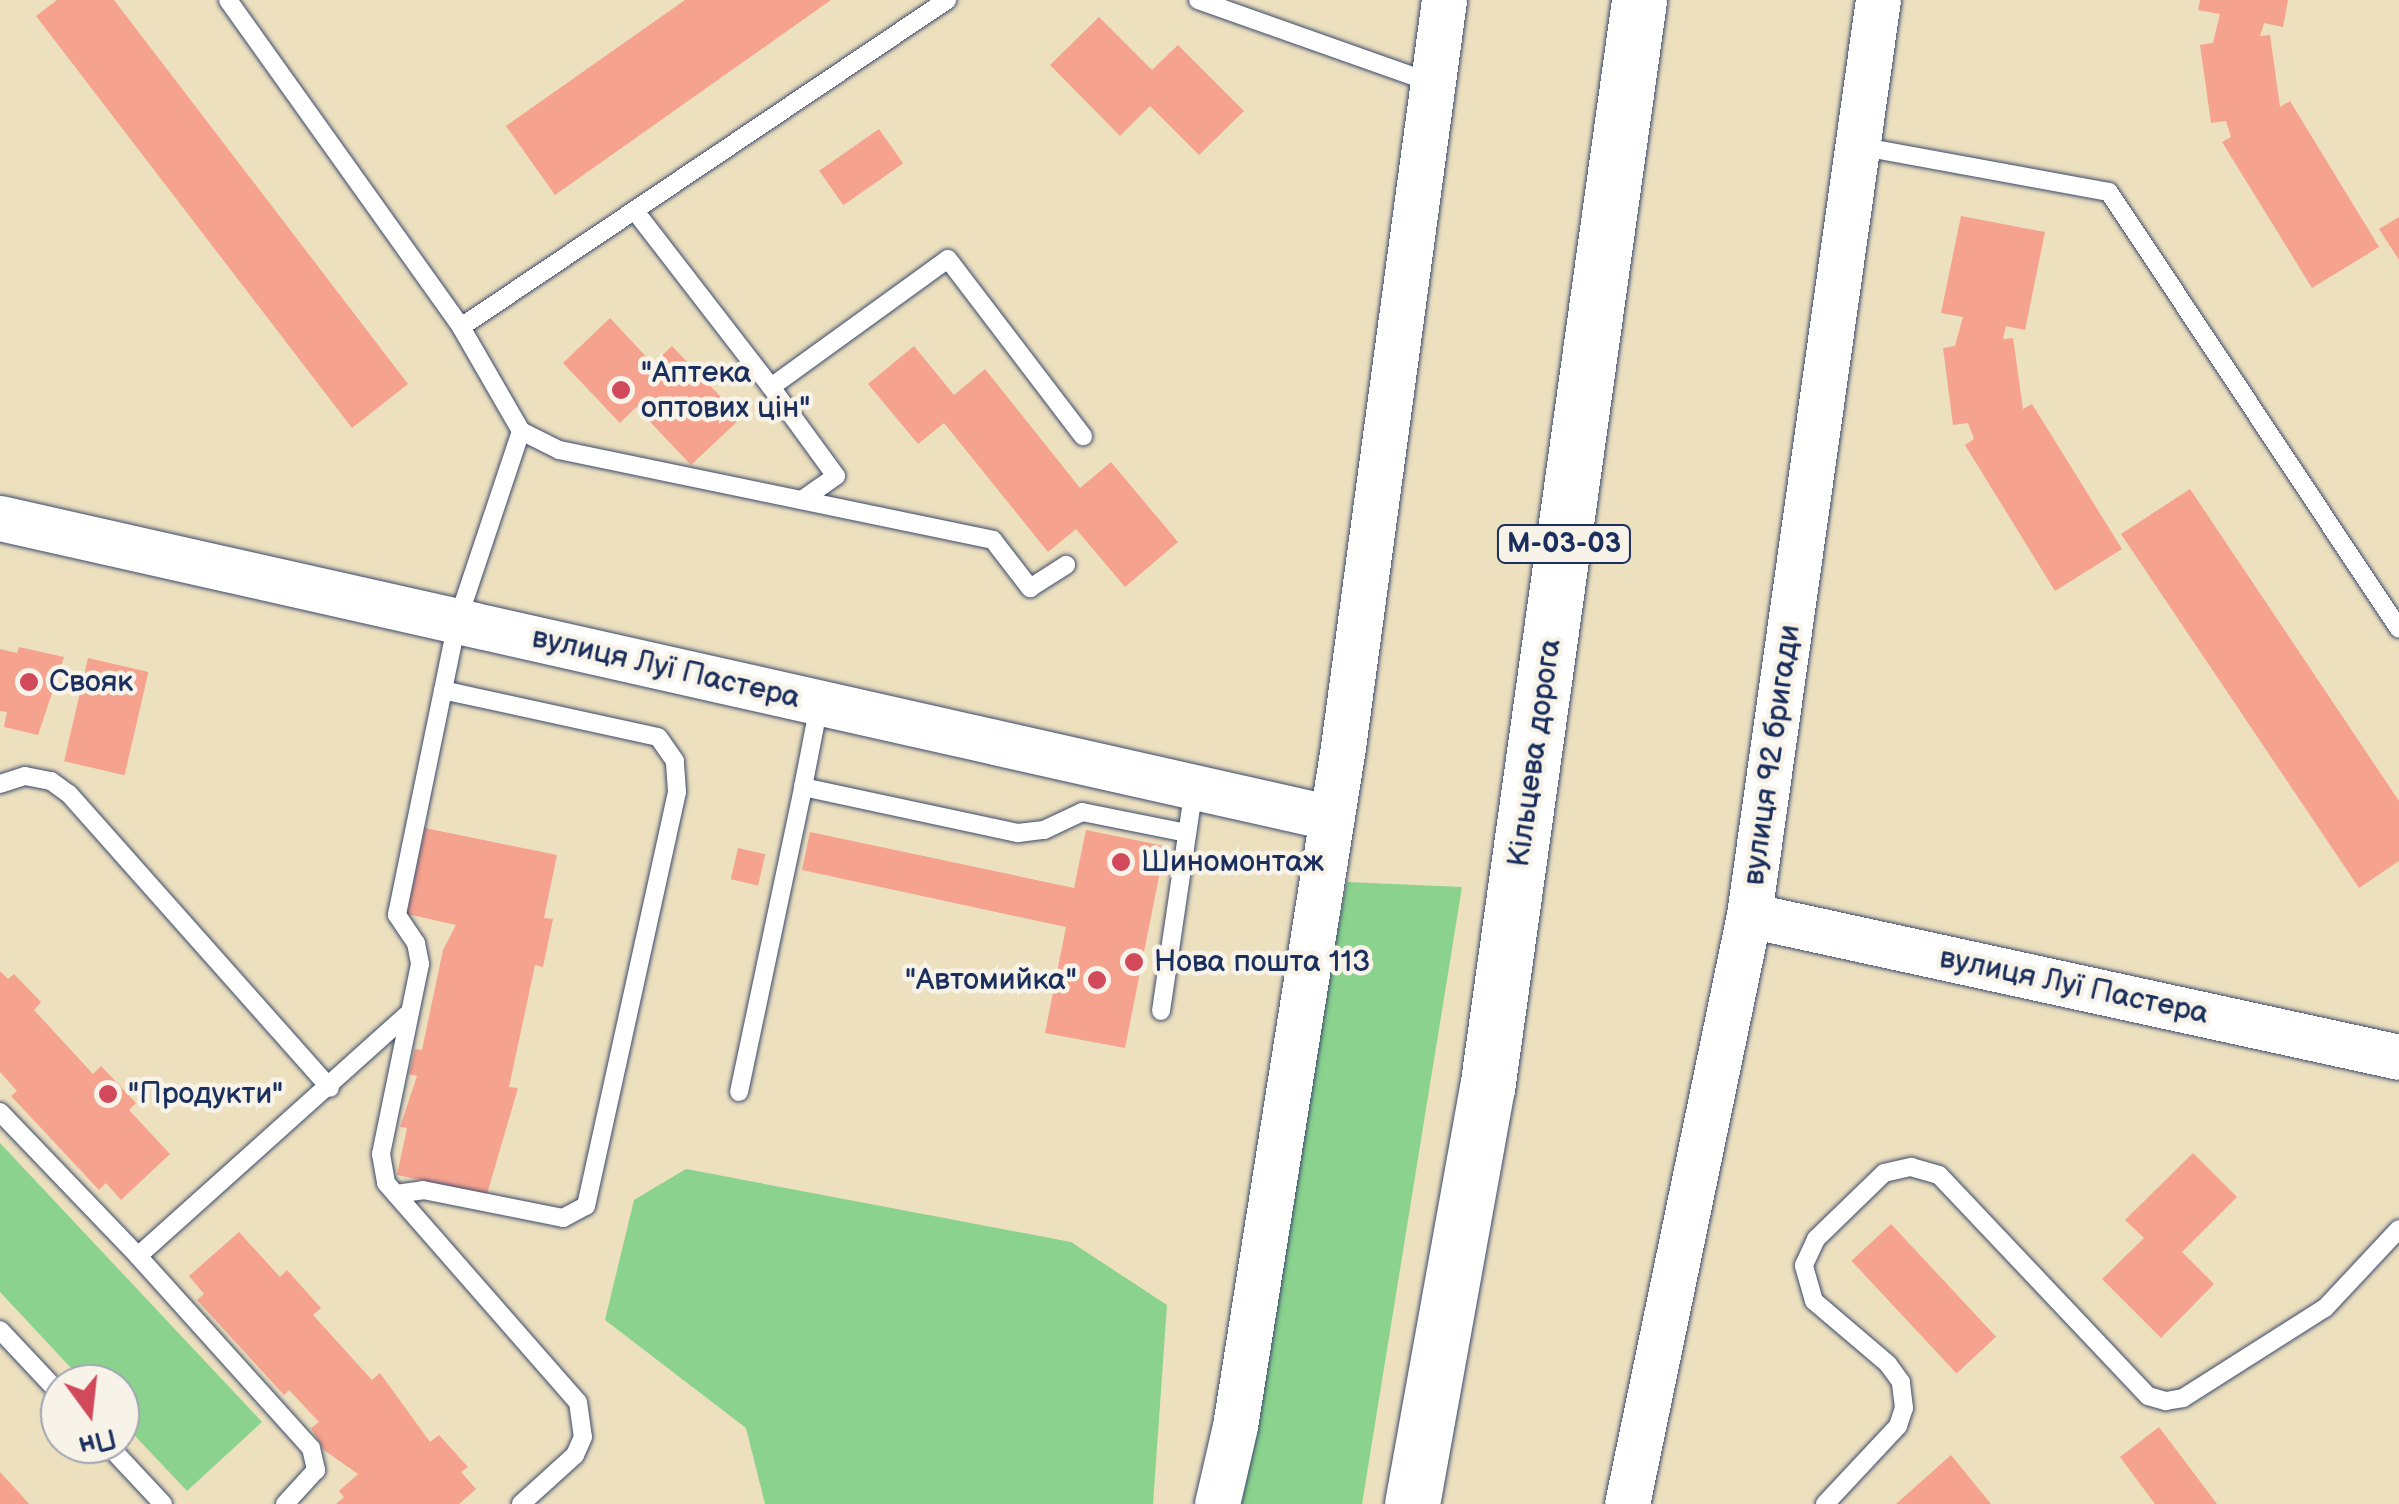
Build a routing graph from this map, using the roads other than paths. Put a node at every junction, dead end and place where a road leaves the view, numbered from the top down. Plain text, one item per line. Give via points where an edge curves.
1 (228, 0) edge
2 (947, 0) edge
3 (1198, 0) edge
4 (1444, 0) edge
5 (1638, 0) edge
6 (1878, 0) edge
7 (1433, 84) junction
8 (1858, 146) junction
9 (634, 211) junction
10 (461, 327) junction
11 (771, 387) junction
12 (521, 431) junction
13 (1083, 436) dead end
14 (802, 500) junction
15 (0, 518) edge
16 (1066, 565) dead end
17 (458, 622) junction
18 (2399, 629) edge
19 (443, 690) junction
20 (819, 703) junction
21 (0, 784) edge
22 (803, 787) junction
23 (1194, 787) junction
24 (1332, 818) junction
25 (1187, 833) junction
26 (1749, 915) junction
27 (410, 1011) junction
28 (1161, 1012) dead end
29 (2399, 1056) edge
30 (330, 1088) junction
31 (740, 1092) dead end
32 (0, 1112) edge
33 (396, 1194) junction
34 (2399, 1229) edge
35 (138, 1256) junction
36 (0, 1330) edge
37 (40, 1373) edge
38 (125, 1464) edge
39 (163, 1504) edge
40 (285, 1504) edge
41 (521, 1504) edge
42 (1217, 1504) edge
43 (1412, 1504) edge
44 (1627, 1504) edge
45 (1824, 1504) edge

1 - 10 lane
2 - 9 lane
3 - 7 lane
4 - 7 street
5 - 43 highway, Кільцева дорога / М-03-03 via 1487,1088
6 - 8 street, вулиця 92 бригади
7 - 24 street
8 - 18 lane via 2109,192
8 - 26 street, вулиця 92 бригади
9 - 10 lane
9 - 11 lane
10 - 12 lane
11 - 13 lane via 948,259
11 - 14 lane via 836,476
12 - 14 lane via 558,450
12 - 17 lane
14 - 16 lane via 993,540 1030,588
15 - 17 street, вулиця Луї Пастера
17 - 19 lane
17 - 20 street, вулиця Луї Пастера
19 - 27 lane via 396,914 419,952
19 - 33 lane via 658,737 675,760 677,792 586,1206 563,1218 424,1190
20 - 22 lane
20 - 23 street, вулиця Луї Пастера
21 - 30 lane via 25,776 51,781 79,804
22 - 25 lane via 1018,832 1044,830 1082,812
22 - 31 lane
23 - 24 street, вулиця Луї Пастера
23 - 25 lane
24 - 42 street via 1236,1426
25 - 28 lane
26 - 29 street, вулиця Луї Пастера
26 - 44 street, вулиця 92 бригади
27 - 30 lane
27 - 33 lane via 381,1154 382,1173
30 - 35 lane
32 - 35 lane
33 - 41 lane via 578,1402 583,1438 575,1455
34 - 45 lane via 2325,1308 2184,1398 2166,1401 2148,1396 1939,1175 1911,1167 1884,1172 1816,1239 1804,1265 1814,1301 1888,1364 1900,1382 1904,1408 1898,1426
35 - 40 lane via 311,1448 316,1470
36 - 37 lane
38 - 39 lane

